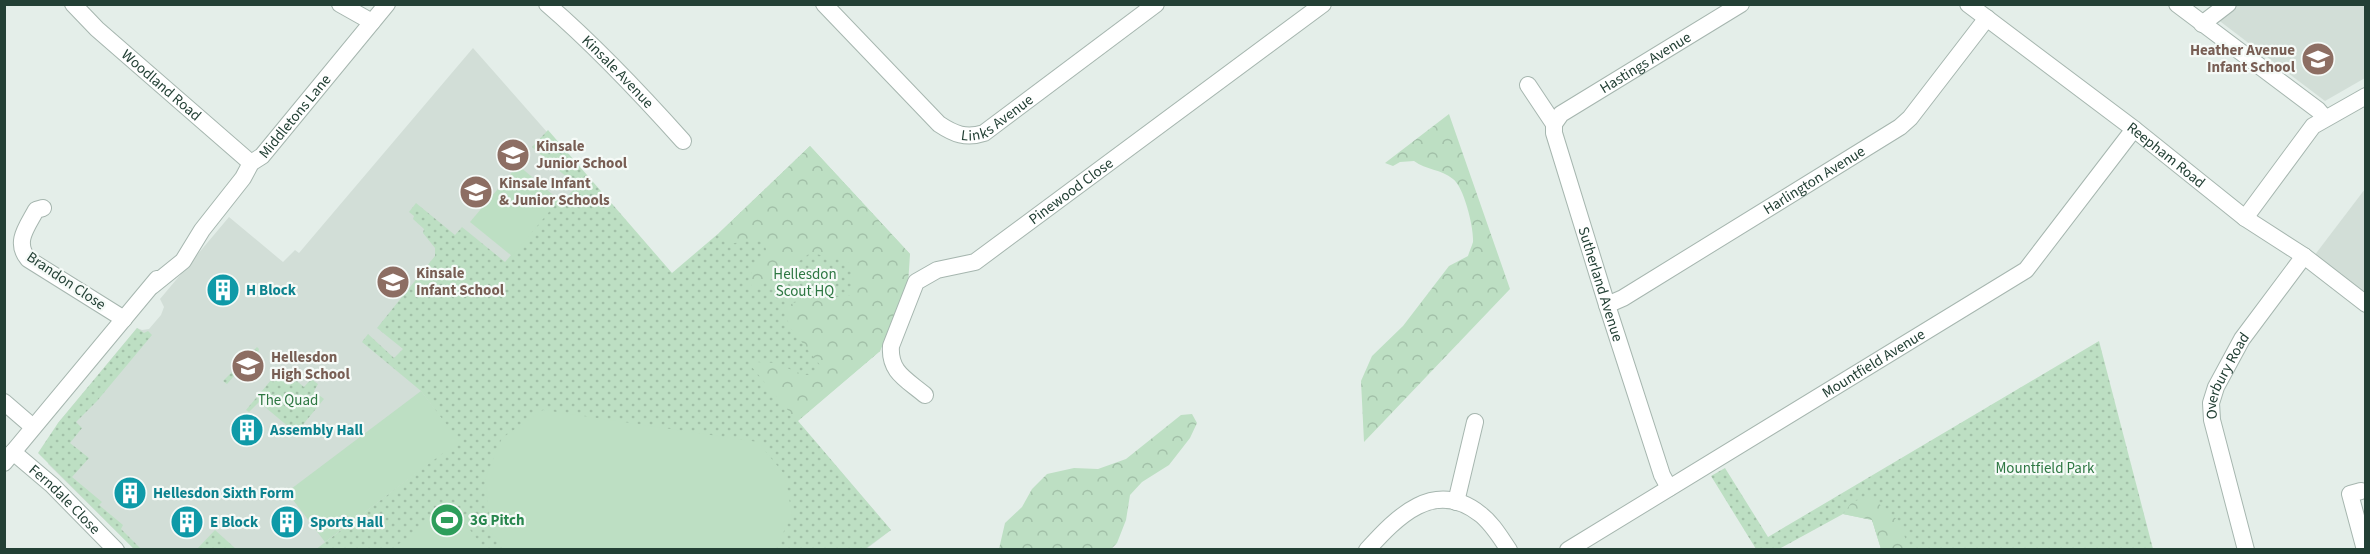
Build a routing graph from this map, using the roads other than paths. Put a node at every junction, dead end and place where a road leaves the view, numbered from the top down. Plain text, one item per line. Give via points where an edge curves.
1 (73, 4) edge
2 (340, 4) edge
3 (387, 4) edge
4 (547, 4) edge
5 (824, 4) edge
6 (1156, 4) edge
7 (1323, 4) edge
8 (1741, 4) edge
9 (1968, 4) edge
10 (2177, 4) edge
11 (2229, 4) edge
12 (1987, 18) junction
13 (372, 22) junction
14 (2202, 24) junction
15 (1528, 85) dead end
16 (2366, 96) edge
17 (2325, 118) junction
18 (1554, 124) junction
19 (2134, 129) junction
20 (683, 141) dead end
21 (251, 163) junction
22 (43, 208) dead end
23 (2245, 219) junction
24 (2304, 256) junction
25 (2366, 304) edge
26 (1606, 305) junction
27 (124, 320) junction
28 (925, 395) dead end
29 (4, 402) edge
30 (1475, 422) dead end
31 (33, 427) junction
32 (9, 457) edge
33 (1669, 489) junction
34 (2350, 494) dead end
35 (1456, 502) junction
36 (116, 549) edge
37 (1367, 549) edge
38 (1509, 549) edge
39 (1568, 549) edge
40 (2246, 549) edge
41 (2365, 549) edge

1 - 21 street, Woodland Road
2 - 13 street
3 - 13 street, Middletons Lane
4 - 20 street, Kinsale Avenue via 623,74
5 - 6 street, Links Avenue via 939,124 968,136 984,133
7 - 28 street, Pinewood Close via 975,262 937,270 916,282 890,356 893,368
8 - 18 street, Hastings Avenue via 1562,114
9 - 12 street, Reepham Road
10 - 14 street
11 - 14 street
12 - 19 street, Reepham Road
12 - 26 street, Harlington Avenue via 1900,127
13 - 21 street, Middletons Lane via 268,148
14 - 17 street
15 - 18 street, Sutherland Avenue
16 - 17 street
17 - 23 street via 2313,126
18 - 26 street, Sutherland Avenue
19 - 23 street, Reepham Road
19 - 33 street, Mountfield Avenue via 2026,270
21 - 27 street, Middletons Lane via 202,230 180,248
22 - 27 street, Brandon Close via 36,210 22,236 23,253
23 - 24 street, Reepham Road
24 - 25 street, Reepham Road
24 - 40 street, Overbury Road via 2242,339 2211,402 2212,420
26 - 33 street, Sutherland Avenue
27 - 31 street, Middletons Lane
29 - 31 street
30 - 35 street
31 - 32 street, Middletons Lane
32 - 36 street, Ferndale Close via 52,485
33 - 39 street, Mountfield Avenue
34 - 41 street
35 - 37 street via 1437,500 1411,508
35 - 38 street via 1481,514

